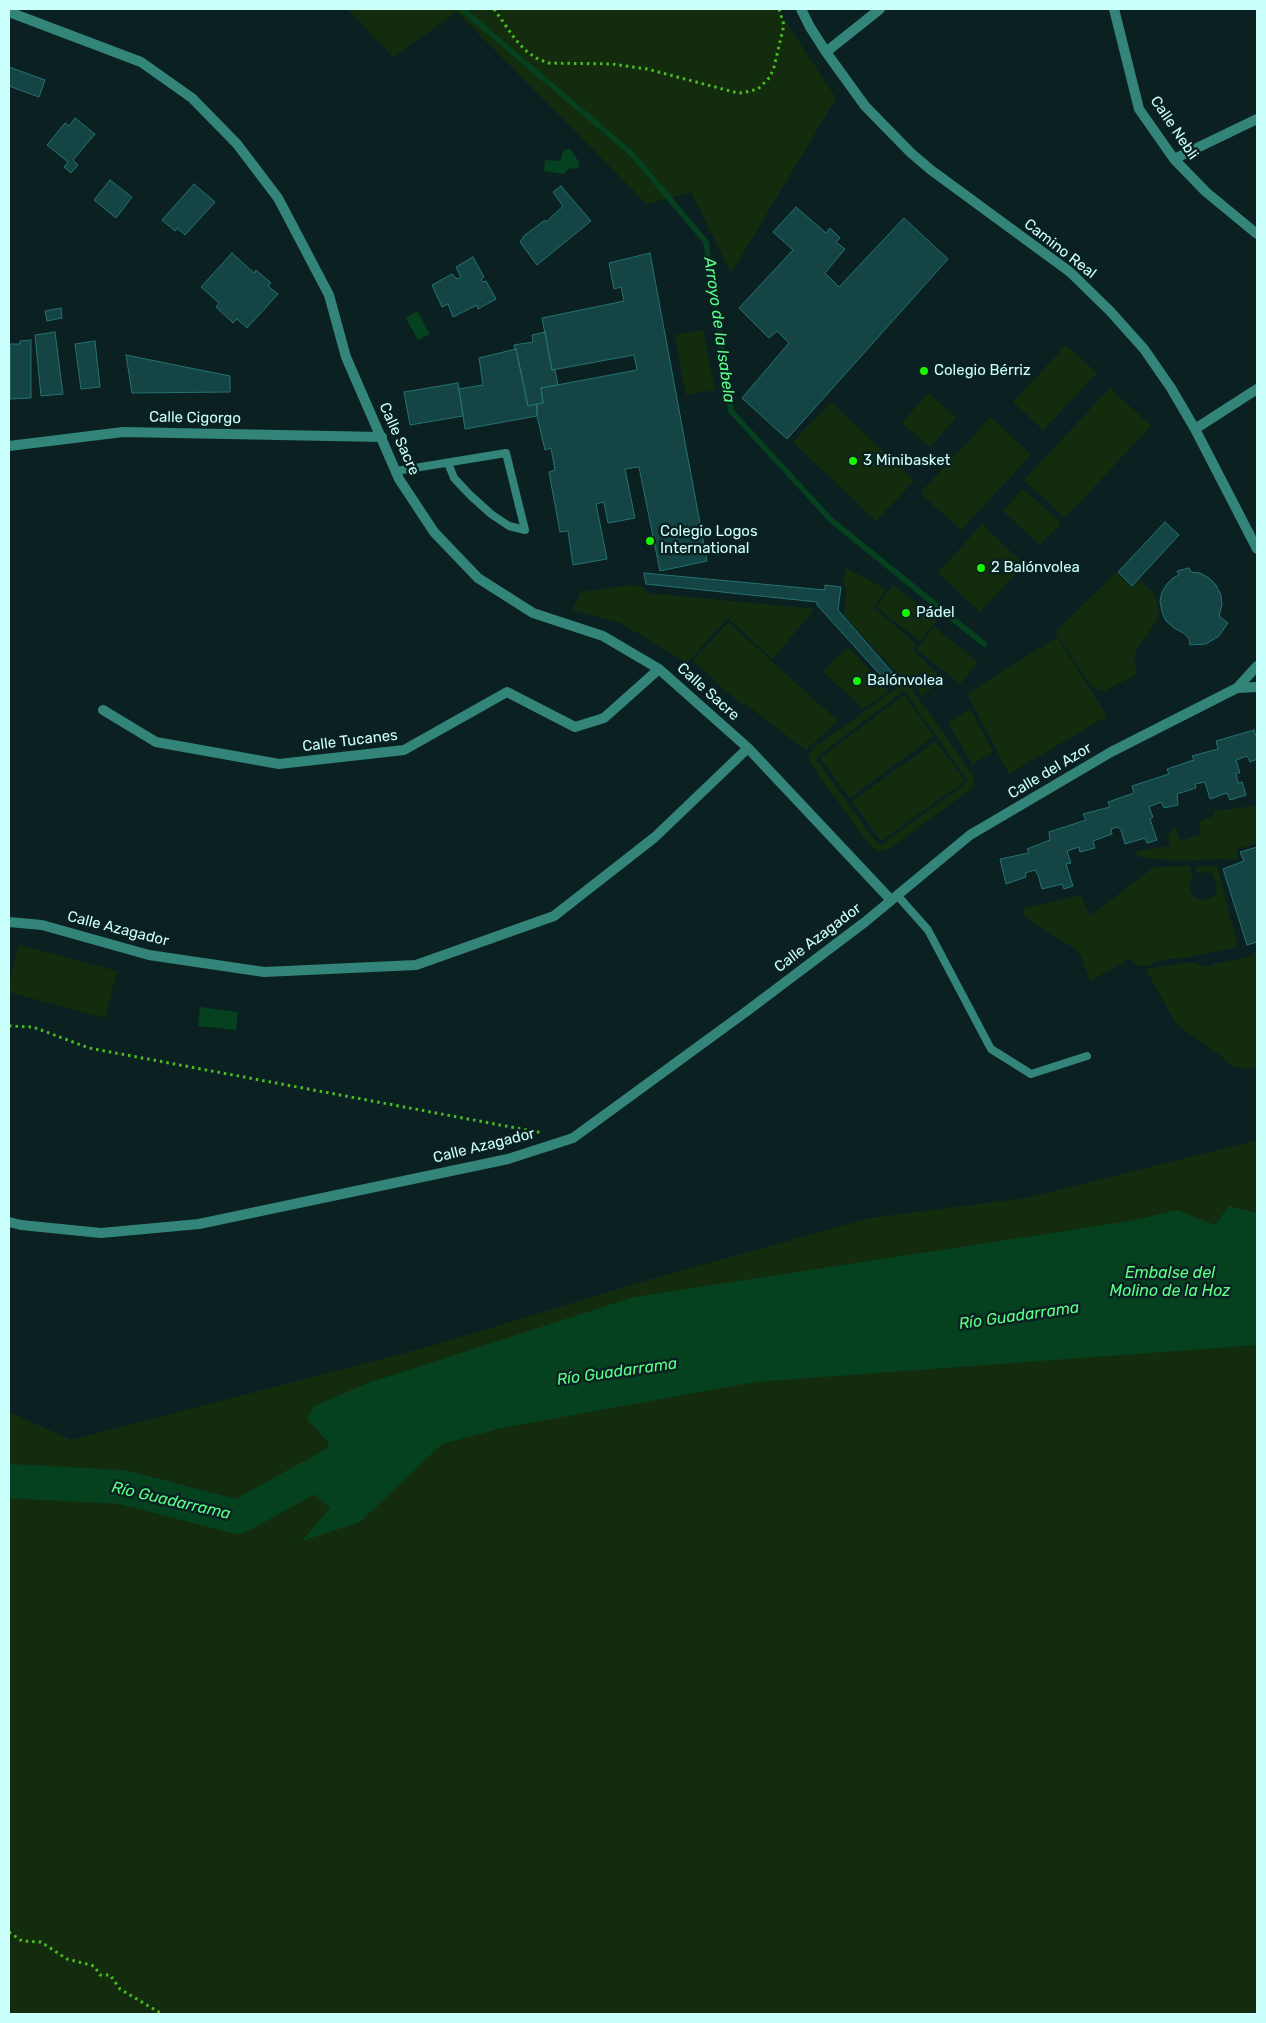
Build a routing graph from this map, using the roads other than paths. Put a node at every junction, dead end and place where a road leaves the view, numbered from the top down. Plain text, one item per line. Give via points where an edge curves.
1 (802, 9) edge
2 (880, 9) edge
3 (1114, 9) edge
4 (9, 12) edge
5 (826, 52) junction
6 (1257, 119) edge
7 (1174, 159) junction
8 (1257, 234) edge
9 (1257, 390) edge
10 (1195, 429) junction
11 (382, 437) junction
12 (9, 446) edge
13 (448, 463) junction
14 (396, 472) junction
15 (1257, 549) edge
16 (1257, 666) edge
17 (659, 669) junction
18 (1257, 687) edge
19 (1237, 688) junction
20 (103, 710) dead end
21 (748, 748) junction
22 (894, 898) junction
23 (9, 922) edge
24 (1087, 1056) dead end
25 (9, 1222) edge

1 - 5 street, Camino Real
2 - 5 street
3 - 7 street, Calle Nebli via 1139,109
4 - 11 street, Calle Sacre via 141,62 192,98 237,144 278,198 329,295 346,356
5 - 10 street, Camino Real via 865,106 911,153 1070,272 1110,311 1144,348
6 - 7 street
7 - 8 street, Calle Nebli via 1206,192
9 - 10 street
10 - 15 street, Camino Real
11 - 12 street, Calle Cigorgo via 124,432
11 - 14 street, Calle Sacre
13 - 13 lane via 506,453 525,530 509,526 491,514 454,478
13 - 14 lane
14 - 17 street, Calle Sacre via 434,532 478,578 533,613 603,636
16 - 19 street, Calle del Azor
17 - 20 street, Calle Tucanes via 604,718 575,727 507,692 404,750 279,764 156,742
17 - 21 street, Calle Sacre
18 - 19 street, Calle del Azor
19 - 22 street, Calle del Azor via 1111,752 970,835
21 - 22 street, Calle Sacre
21 - 23 street, Calle Azagador via 655,837 554,916 416,965 264,972 149,955 42,925
22 - 24 lane via 928,930 991,1050 1031,1074
22 - 25 street, Calle Azagador via 573,1138 508,1158 199,1224 101,1233

